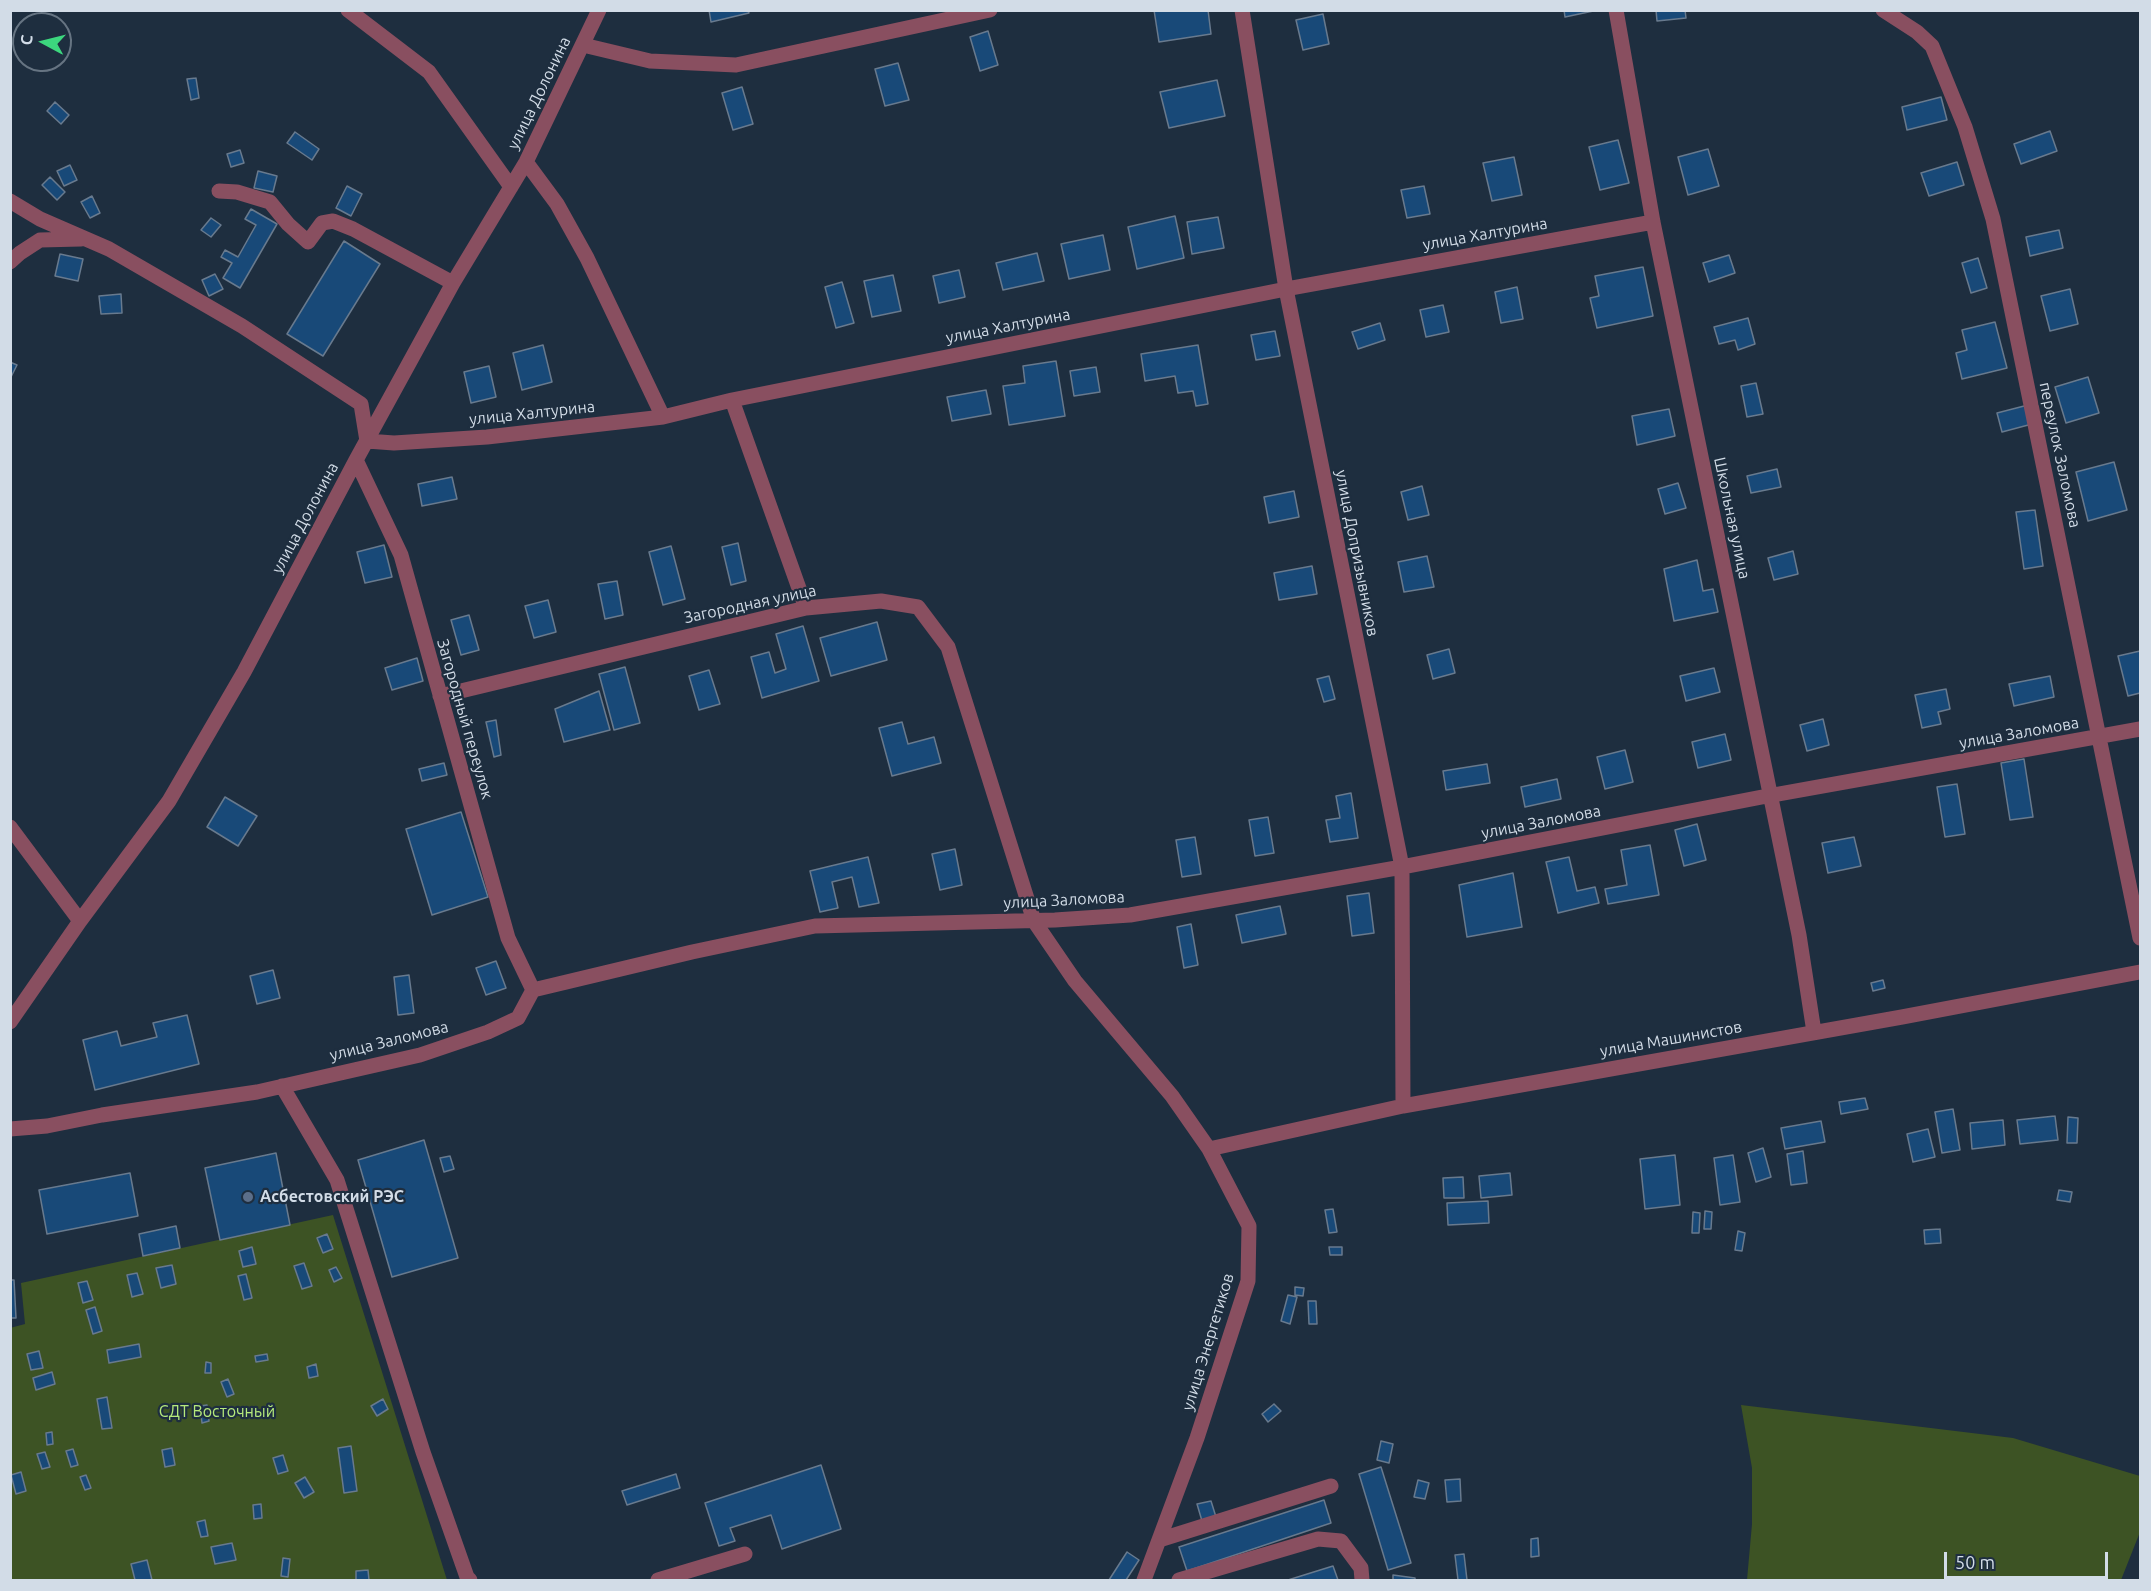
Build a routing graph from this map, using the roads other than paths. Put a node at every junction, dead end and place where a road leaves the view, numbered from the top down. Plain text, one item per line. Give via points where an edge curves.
1 (348, 10) edge
2 (599, 10) edge
3 (990, 10) edge
4 (1242, 10) edge
5 (1616, 10) edge
6 (1883, 10) edge
7 (583, 45) junction
8 (526, 162) junction
9 (511, 187) junction
10 (219, 191) dead end
11 (10, 201) edge
12 (1653, 222) junction
13 (84, 239) junction
14 (10, 262) edge
15 (453, 283) junction
16 (1286, 289) junction
17 (732, 400) junction
18 (663, 417) junction
19 (367, 441) junction
20 (356, 460) junction
21 (806, 608) junction
22 (440, 696) junction
23 (2140, 729) edge
24 (2099, 737) junction
25 (1770, 796) junction
26 (10, 826) edge
27 (1402, 867) junction
28 (80, 921) junction
29 (1034, 921) junction
30 (2140, 938) edge
31 (2140, 972) edge
32 (533, 990) junction
33 (10, 1022) edge
34 (1814, 1032) junction
35 (282, 1086) junction
36 (1403, 1106) junction
37 (10, 1129) edge
38 (1209, 1149) junction
39 (1331, 1486) dead end
40 (1159, 1540) junction
41 (745, 1554) dead end
42 (1146, 1580) edge
43 (470, 1581) edge
44 (658, 1581) edge
45 (1179, 1581) edge
46 (1362, 1581) edge

1 - 9 street via 429,72
2 - 7 street, улица Долонина
3 - 7 street via 736,65 650,61
4 - 16 street, улица Допризывников
5 - 12 street, Школьная улица
6 - 24 street, переулок Заломова via 1932,46 1965,127 1993,219
7 - 8 street, улица Долонина
8 - 9 street, улица Долонина
8 - 18 street via 557,204 587,258
9 - 15 street, улица Долонина
10 - 15 street via 270,202 308,242 322,223 333,221
11 - 13 street
12 - 16 street, улица Халтурина
12 - 25 street, Школьная улица
13 - 14 street via 40,240
13 - 19 street via 109,249 242,326 361,404
15 - 19 street, улица Долонина
16 - 17 street, улица Халтурина
16 - 27 street, улица Допризывников
17 - 18 street, улица Халтурина
17 - 21 street
18 - 19 street, улица Халтурина via 487,437
19 - 20 street, улица Долонина
20 - 22 street, Загородный переулок via 400,555
20 - 28 street, улица Долонина via 244,672 169,801
21 - 22 street, Загородная улица
21 - 29 street, Загородная улица via 881,601 918,607 948,647
22 - 32 street, Загородный переулок via 508,938
23 - 24 street, улица Заломова
24 - 25 street, улица Заломова
24 - 30 street, переулок Заломова
25 - 27 street, улица Заломова
25 - 34 street, Школьная улица via 1800,935
26 - 28 street
27 - 29 street, улица Заломова via 1131,915
27 - 36 street, улица Допризывников
28 - 33 street, улица Долонина
29 - 32 street, улица Заломова via 816,926
29 - 38 street, улица Энергетиков via 1075,981 1172,1096
31 - 34 street, улица Машинистов
32 - 35 street, улица Заломова via 518,1018 488,1032 420,1055
34 - 36 street, улица Машинистов
35 - 37 street, улица Заломова
35 - 43 street via 337,1180 423,1452
36 - 38 street, улица Машинистов
38 - 40 street, улица Энергетиков via 1249,1226 1248,1281
39 - 40 street
40 - 42 street, улица Энергетиков
41 - 44 street
45 - 46 street via 1318,1539 1341,1541 1361,1568

